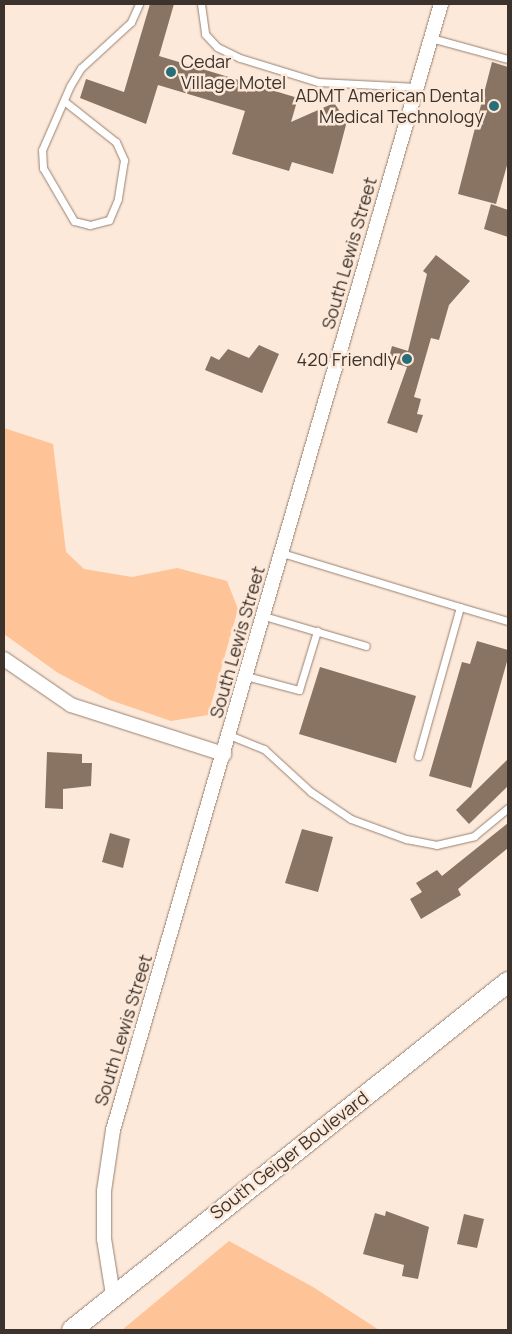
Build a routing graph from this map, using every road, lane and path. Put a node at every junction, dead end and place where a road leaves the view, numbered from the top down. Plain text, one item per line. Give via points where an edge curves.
1 (139, 4) edge
2 (201, 4) edge
3 (441, 4) edge
4 (431, 38) junction
5 (508, 59) edge
6 (417, 87) junction
7 (64, 101) junction
8 (282, 553) junction
9 (460, 607) junction
10 (264, 616) junction
11 (508, 621) edge
12 (317, 631) junction
13 (366, 646) dead end
14 (4, 659) edge
15 (246, 676) junction
16 (229, 735) junction
17 (224, 754) junction
18 (418, 756) dead end
19 (508, 808) edge
20 (508, 982) edge
21 (113, 1295) junction
22 (72, 1330) edge

1 - 7 lane via 130,22 81,68
2 - 6 lane via 205,34 217,47 240,58 318,82
3 - 4 street, South Lewis Street
4 - 5 lane
4 - 6 street, South Lewis Street
6 - 8 street, South Lewis Street
7 - 7 lane via 42,150 43,168 74,221 90,225 109,220 124,160 116,142
8 - 9 lane
8 - 10 street, South Lewis Street
9 - 11 lane
9 - 18 lane
10 - 12 lane
10 - 15 street, South Lewis Street
12 - 13 lane
12 - 15 lane via 300,690
14 - 17 street via 71,704
15 - 16 street, South Lewis Street
16 - 17 street, South Lewis Street
16 - 19 lane via 264,749 311,792 351,818 406,840 436,845 474,836
17 - 21 street, South Lewis Street via 113,1130 104,1192 104,1239
20 - 21 street, South Geiger Boulevard
21 - 22 street, South Geiger Boulevard

